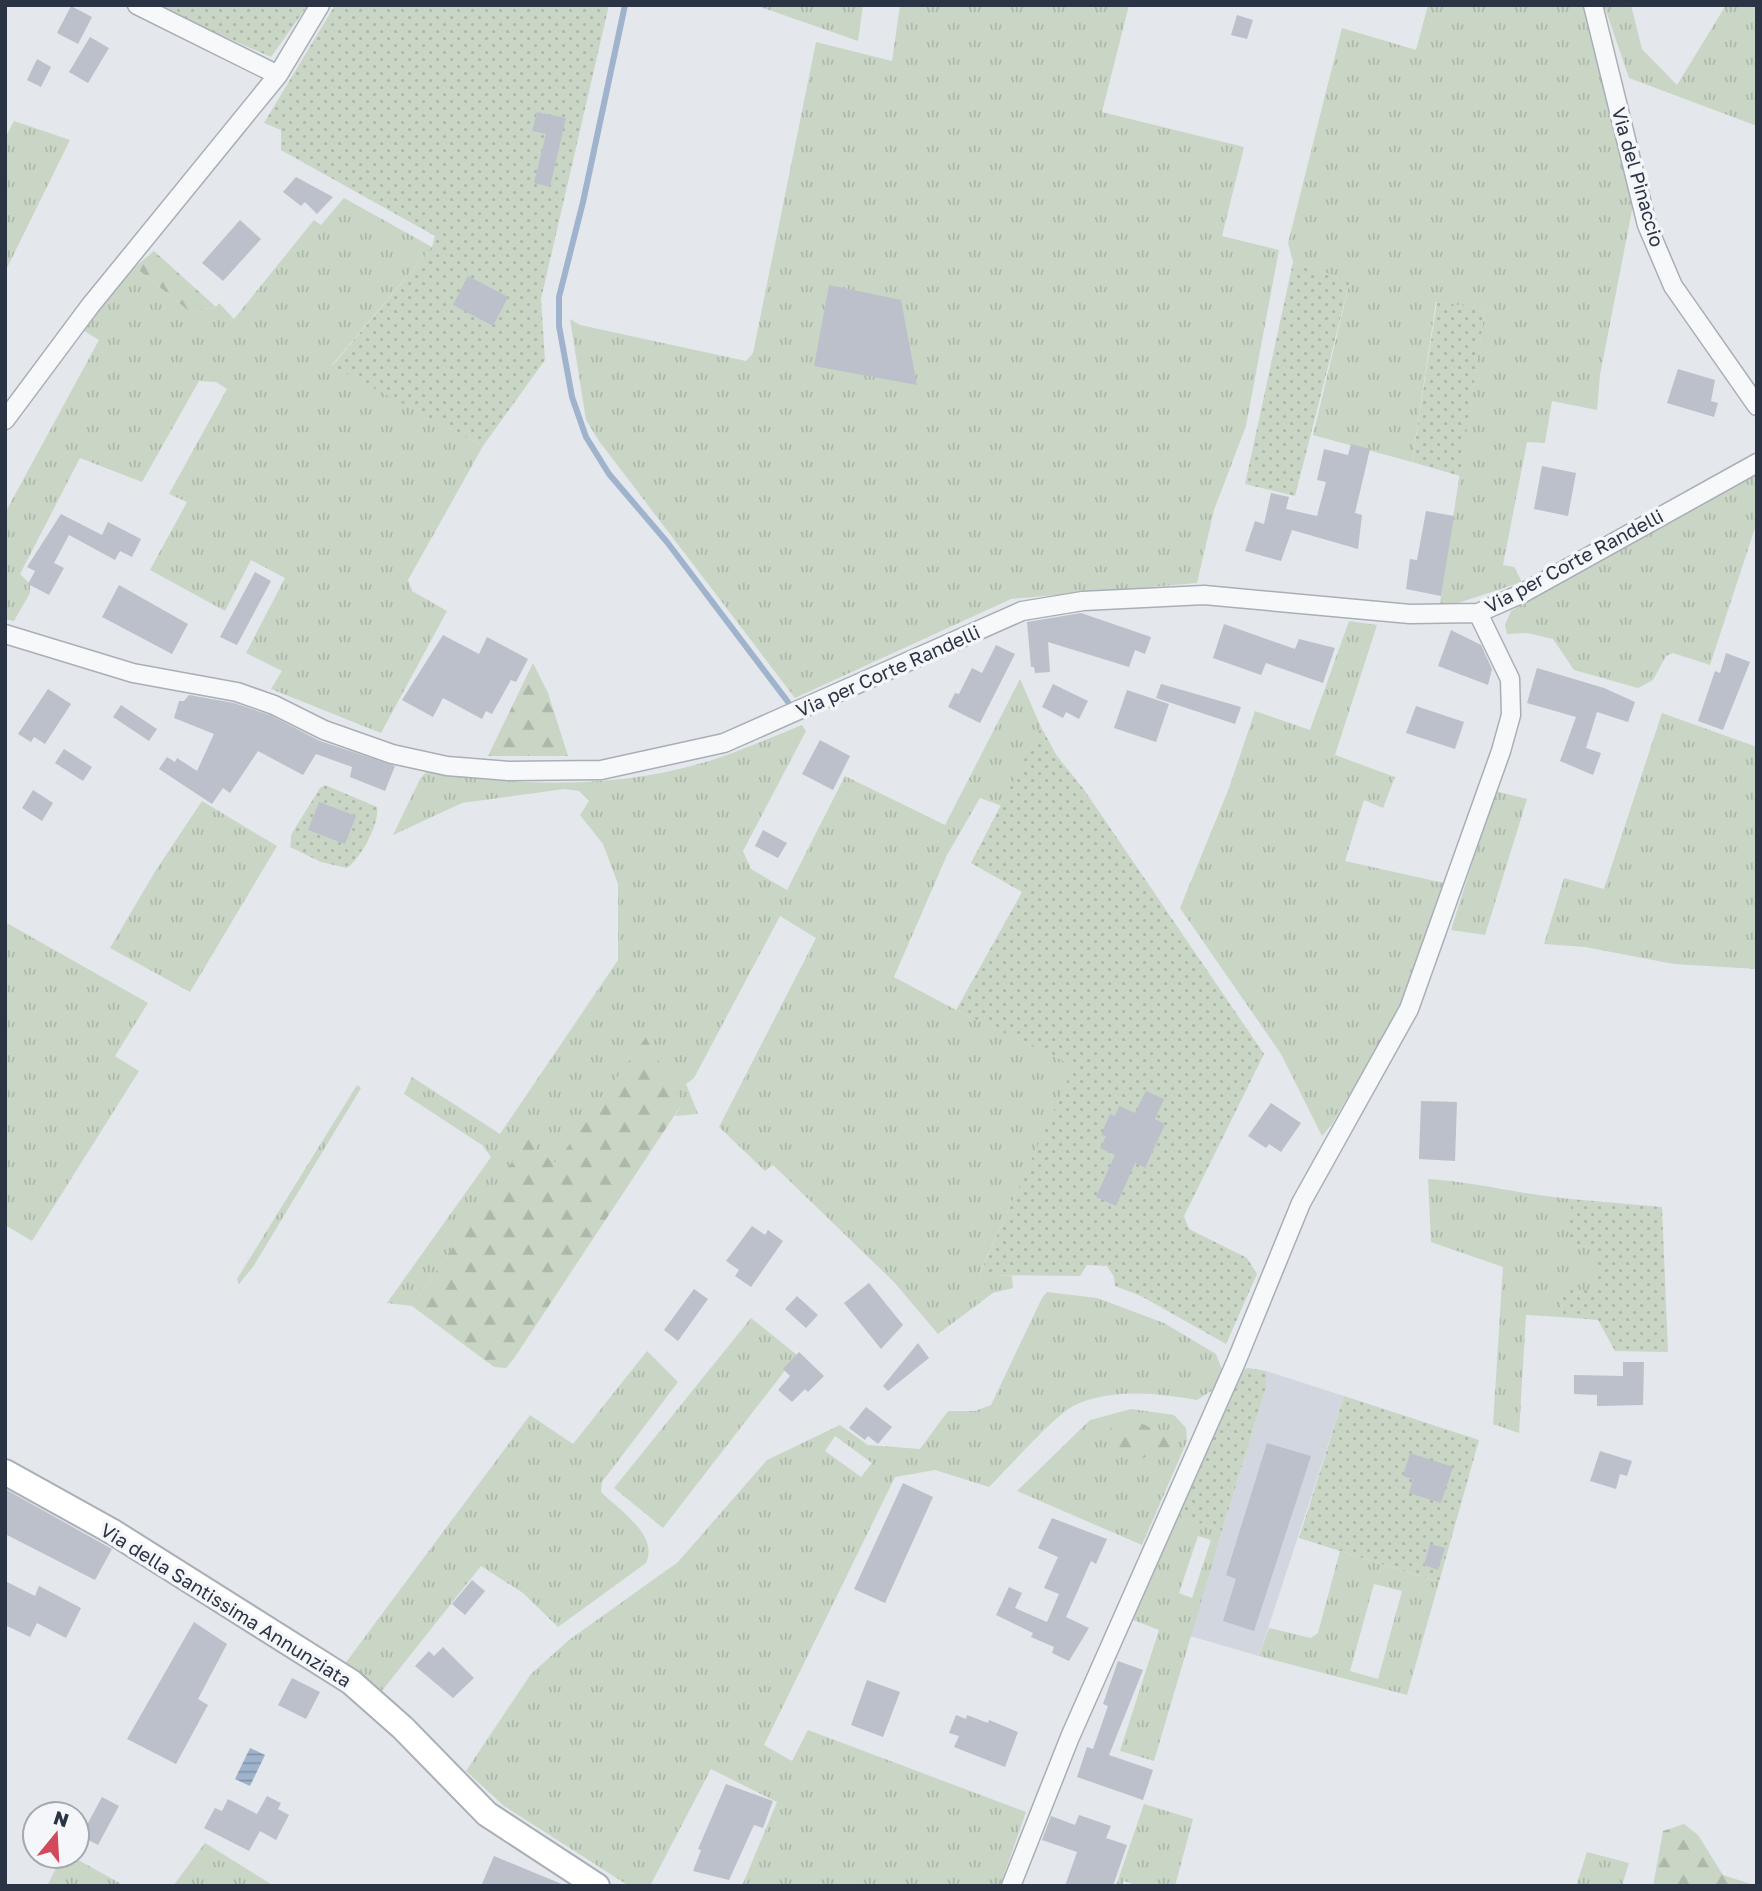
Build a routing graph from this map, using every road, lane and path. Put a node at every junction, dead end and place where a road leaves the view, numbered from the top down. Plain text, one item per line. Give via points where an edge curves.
1 (137, 5) edge
2 (320, 5) edge
3 (1592, 5) edge
4 (278, 75) junction
5 (1757, 406) edge
6 (5, 420) edge
7 (1757, 463) edge
8 (1478, 613) junction
9 (5, 634) edge
10 (5, 1472) edge
11 (597, 1886) edge
12 (1011, 1886) edge

1 - 4 street
2 - 4 street
3 - 5 street, Via del Pinaccio via 1647,225 1673,286
4 - 6 street via 90,306
7 - 8 street, Via per Corte Randelli via 1523,593
8 - 9 street, Via per Corte Randelli via 1410,614 1204,595 1083,601 1022,611 724,743 601,770 509,771 447,766 392,754 237,692 133,673
8 - 12 street via 1510,679 1510,715 1433,947 1409,1009 1301,1203 1236,1362 1075,1724
10 - 11 street, Via della Santissima Annunziata via 113,1532 351,1682 487,1814

